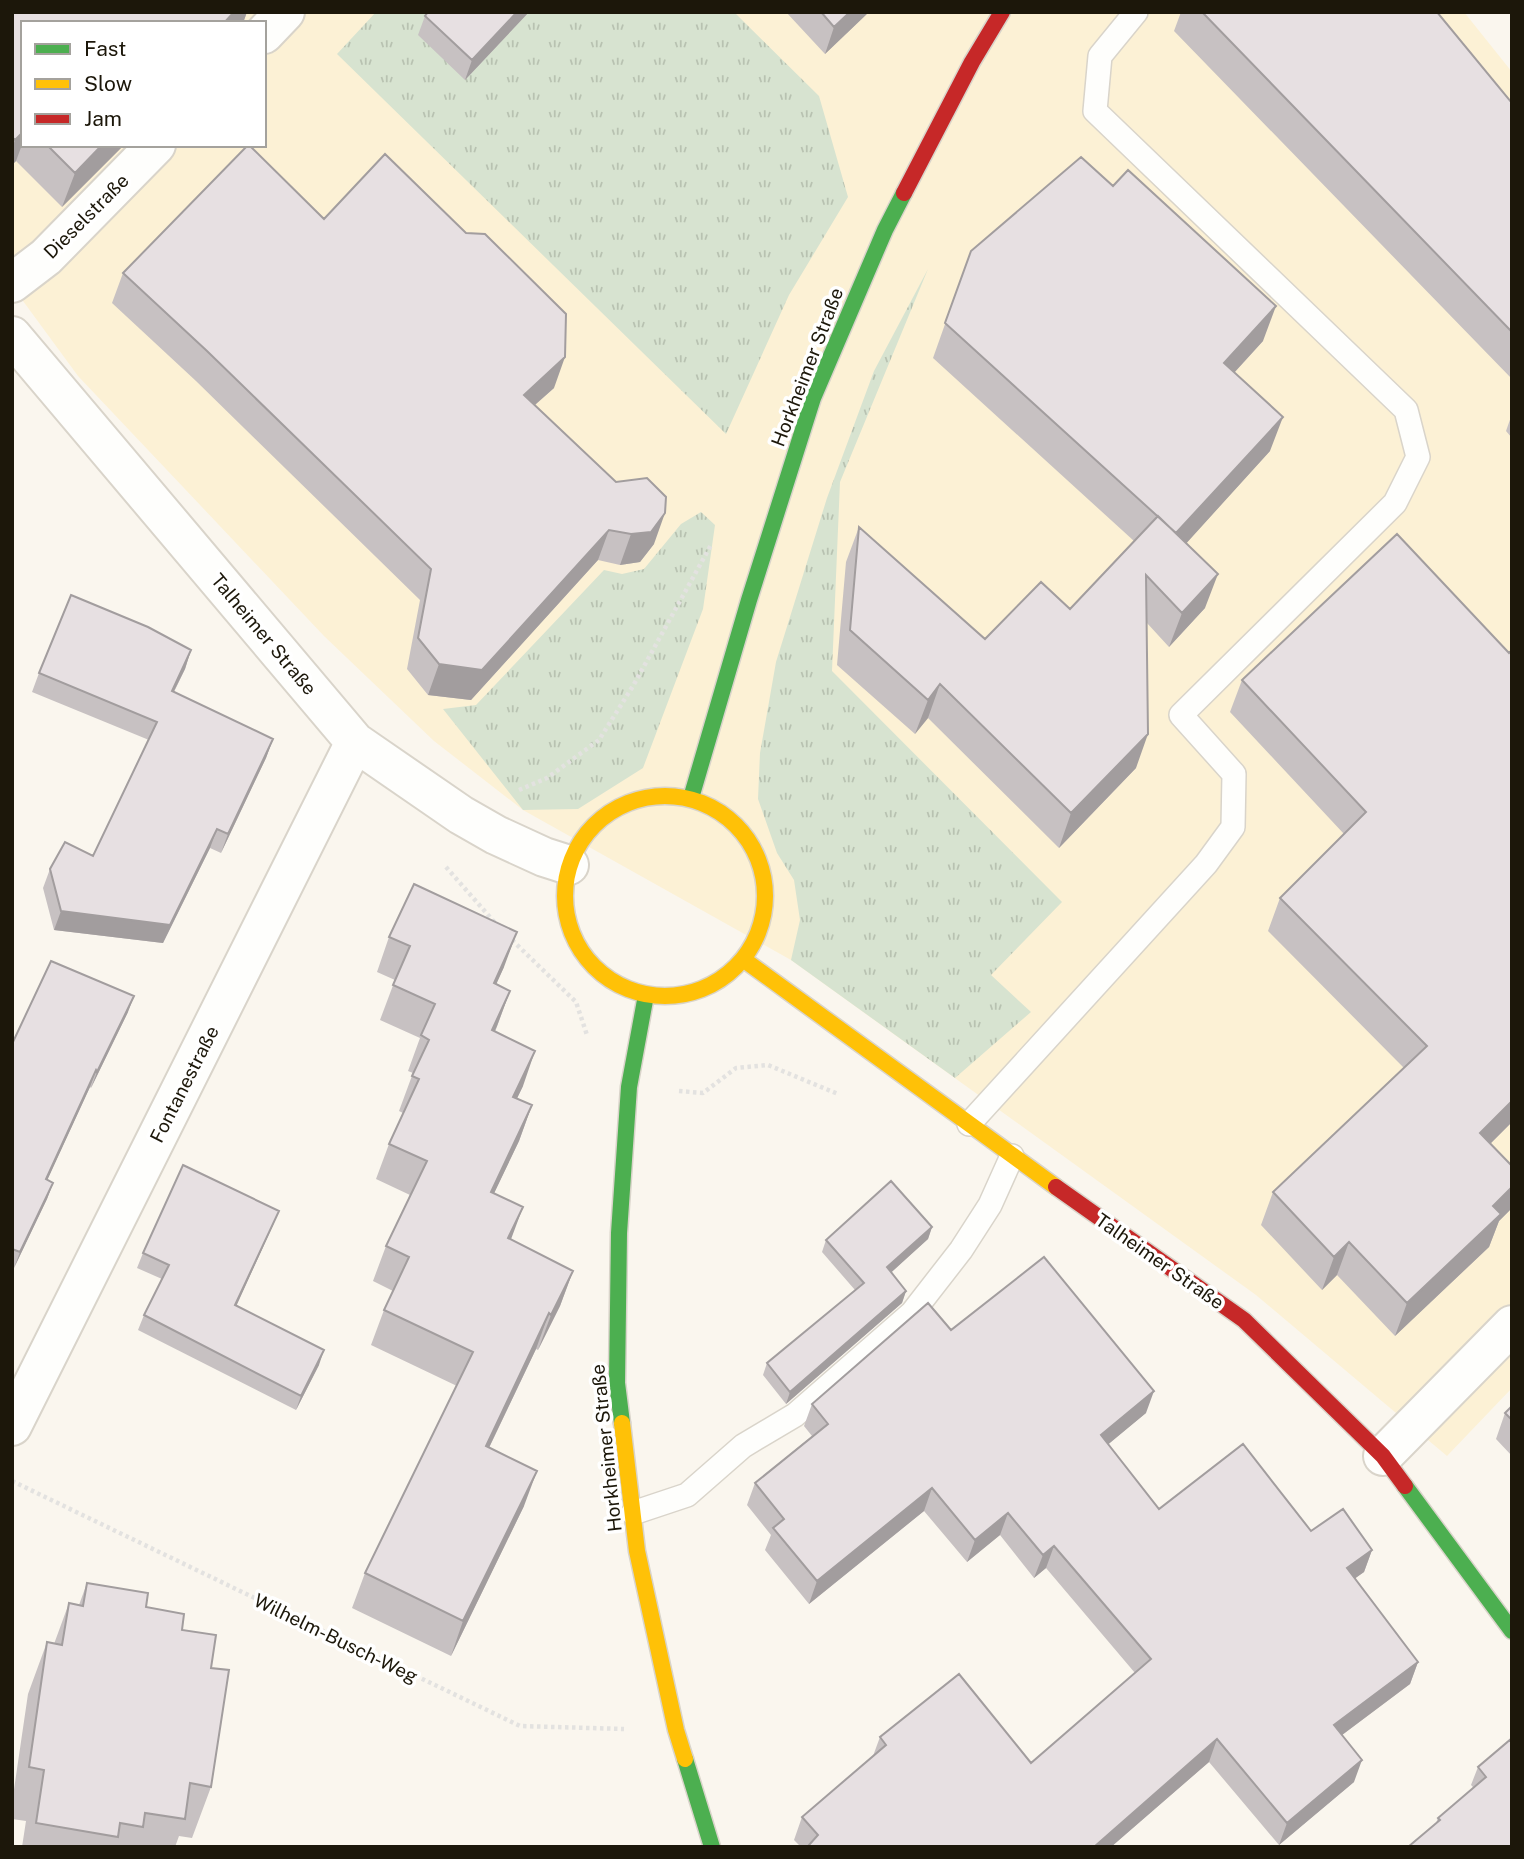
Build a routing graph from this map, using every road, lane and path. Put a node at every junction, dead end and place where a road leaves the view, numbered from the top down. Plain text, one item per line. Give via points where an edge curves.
1 (285, 12) edge
2 (1002, 12) edge
3 (1136, 12) edge
4 (266, 32) edge
5 (154, 147) edge
6 (12, 283) edge
7 (12, 336) edge
8 (712, 543) dead end
9 (355, 741) junction
10 (691, 798) junction
11 (461, 815) junction
12 (569, 865) junction
13 (743, 959) junction
14 (646, 995) junction
15 (589, 1041) dead end
16 (629, 1087) junction
17 (847, 1101) dead end
18 (969, 1124) junction
19 (1012, 1156) junction
20 (1512, 1325) edge
21 (12, 1426) edge
22 (1383, 1456) junction
23 (12, 1481) edge
24 (633, 1513) junction
25 (1512, 1630) edge
26 (676, 1730) junction
27 (712, 1847) edge

1 - 4 street
2 - 10 main road, Horkheimer Straße via 885,230 813,398
3 - 18 lane via 1100,56 1095,111 1406,410 1418,457 1395,503 1181,715 1234,774 1233,827 1206,864
5 - 6 street, Dieselstraße via 46,257
7 - 9 street, Talheimer Straße
8 - 11 path via 599,740 547,778
9 - 11 street, Talheimer Straße
9 - 21 street, Fontanestraße
10 - 12 main road via 660,795 631,801 604,815 582,837
10 - 13 main road via 721,812 745,834 761,864 765,897 760,930
11 - 12 street, Talheimer Straße
11 - 15 path via 446,866 503,932 576,1002
12 - 14 main road via 564,899 570,932 588,962 615,984
13 - 14 main road via 700,990 674,996
13 - 18 main road, Talheimer Straße
14 - 16 main road, Horkheimer Straße
16 - 17 path via 703,1093 736,1068 768,1065
16 - 24 main road, Horkheimer Straße via 619,1233 617,1383
18 - 19 main road, Talheimer Straße
19 - 22 main road, Talheimer Straße via 1244,1320
19 - 24 lane via 990,1205 912,1313 795,1415 743,1446 687,1495
20 - 22 street
22 - 25 main road, Talheimer Straße
23 - 26 path, Wilhelm-Busch-Weg via 520,1726
24 - 26 main road, Horkheimer Straße
26 - 27 main road, Horkheimer Straße

